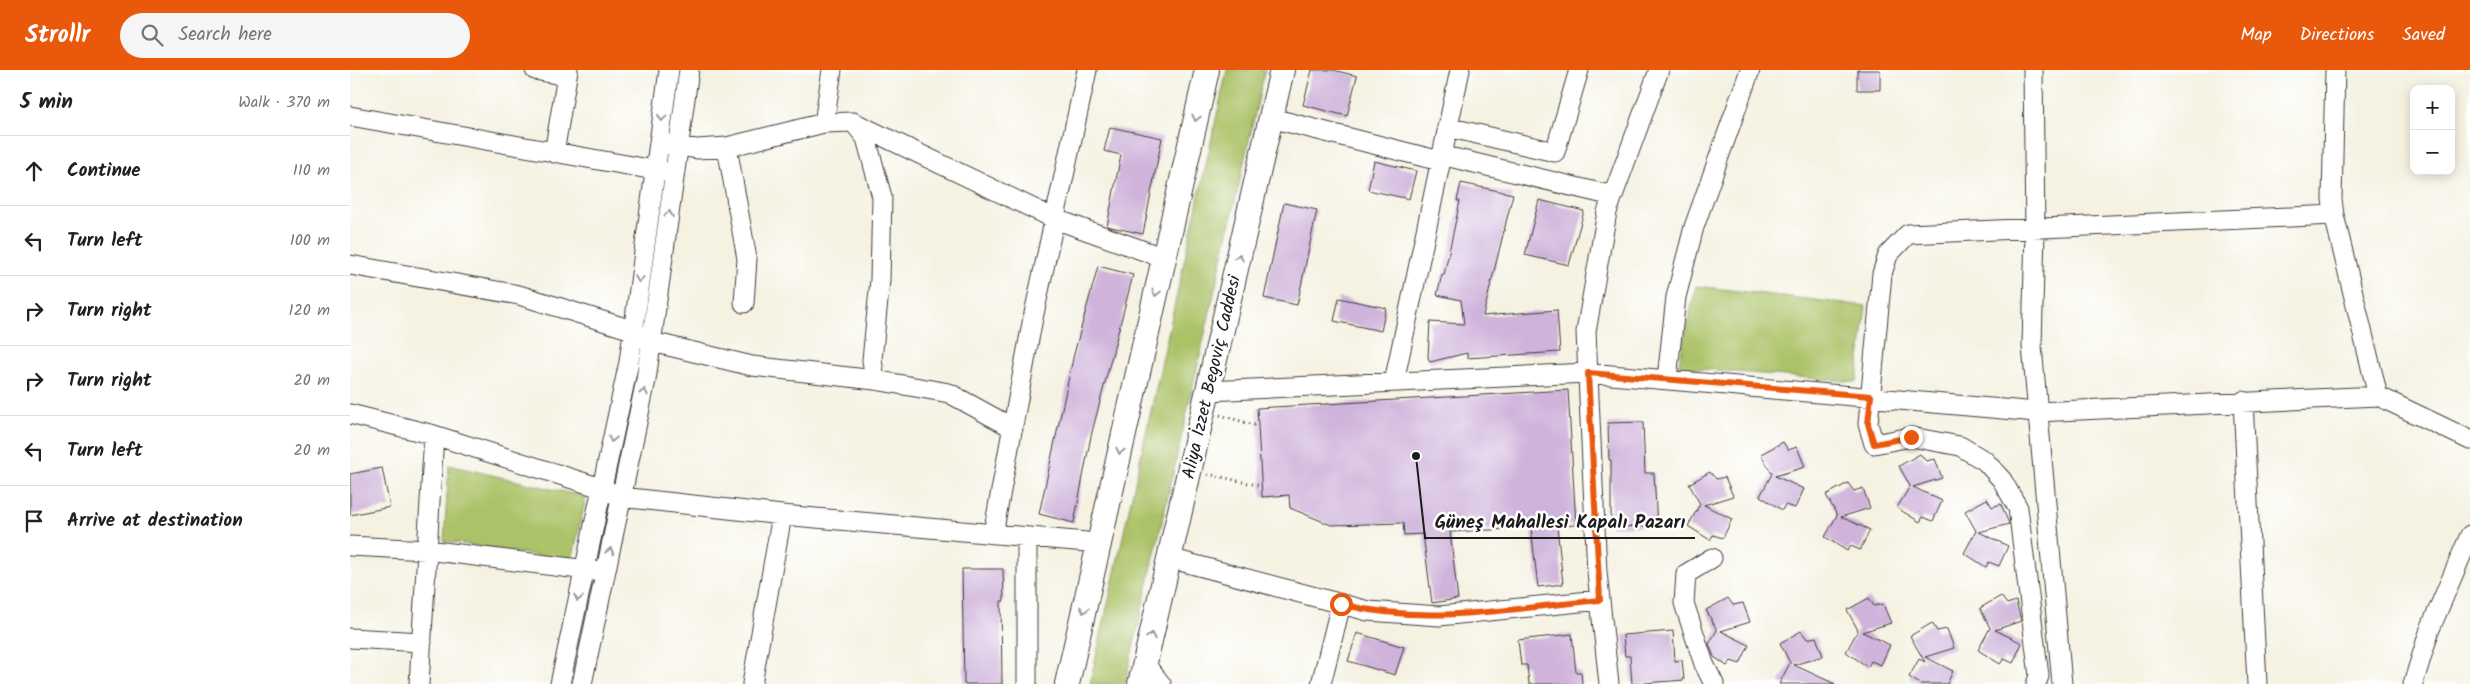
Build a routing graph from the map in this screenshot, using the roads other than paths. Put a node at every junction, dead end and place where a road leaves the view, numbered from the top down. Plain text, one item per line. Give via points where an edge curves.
1 (535, 70) edge
2 (668, 70) edge
3 (689, 70) edge
4 (832, 70) edge
5 (1087, 70) edge
6 (1207, 70) edge
7 (1282, 70) edge
8 (1460, 70) edge
9 (1579, 70) edge
10 (1659, 70) edge
11 (1750, 70) edge
12 (2033, 70) edge
13 (2335, 70) edge
14 (567, 73) edge
15 (350, 116) edge
16 (1271, 118) junction
17 (853, 122) junction
18 (824, 124) junction
19 (1447, 127) junction
20 (659, 142) junction
21 (679, 145) junction
22 (727, 147) junction
23 (554, 153) junction
24 (1441, 158) junction
25 (655, 171) junction
26 (674, 174) junction
27 (1613, 196) junction
28 (2334, 215) junction
29 (1055, 219) junction
30 (2035, 230) junction
31 (1164, 258) junction
32 (350, 265) edge
33 (744, 304) dead end
34 (632, 330) junction
35 (652, 342) junction
36 (1588, 373) junction
37 (1667, 379) junction
38 (874, 380) junction
39 (1394, 382) junction
40 (1208, 391) junction
41 (1871, 396) junction
42 (2378, 396) junction
43 (2243, 401) junction
44 (2037, 412) junction
45 (350, 414) edge
46 (1013, 428) junction
47 (434, 435) junction
48 (2470, 440) edge
49 (601, 488) junction
50 (622, 497) junction
51 (782, 515) junction
52 (994, 534) junction
53 (2470, 535) edge
54 (1027, 537) junction
55 (1098, 543) junction
56 (350, 546) edge
57 (427, 550) junction
58 (1169, 558) junction
59 (1712, 558) dead end
60 (584, 569) junction
61 (605, 573) junction
62 (1600, 600) junction
63 (1341, 604) junction
64 (350, 638) edge
65 (422, 642) junction
66 (1143, 674) edge
67 (419, 684) edge
68 (560, 684) edge
69 (582, 684) edge
70 (752, 684) edge
71 (1027, 684) edge
72 (1067, 684) edge
73 (1161, 684) edge
74 (1321, 684) edge
75 (1609, 684) edge
76 (1714, 684) edge
77 (2036, 684) edge
78 (2062, 684) edge
79 (2257, 684) edge
80 (2413, 684) edge

1 - 14 street
2 -> 20 street
3 - 21 street
4 - 18 street
5 - 29 street
6 -> 31 main road
7 - 16 main road, Aliya İzzet Begoviç Caddesi
8 - 19 street
9 - 19 street via 1555,152
10 - 27 street
11 - 37 street via 1694,227 1676,297
12 - 30 street
13 - 28 street
14 - 23 street
15 - 23 street
16 - 24 street
40 -> 16 main road, Aliya İzzet Begoviç Caddesi
17 - 18 street
17 - 29 street
17 - 38 street via 866,138 882,197 880,280 872,360
18 - 22 street
19 - 24 street
20 - 21 street
20 - 25 street
21 - 22 street via 697,149
21 - 26 street
22 - 33 street via 747,259
23 - 25 street
24 - 27 street
24 - 39 street
25 - 26 street
25 -> 34 street
35 -> 26 street
27 - 36 street via 1607,212 1586,332
28 - 30 street
28 - 42 street
29 - 31 street
29 - 46 street
30 - 41 street via 1908,234 1900,240 1888,255 1882,274
30 - 44 street via 2032,346
31 -> 55 main road
32 - 34 street via 519,295
34 - 35 street
34 -> 49 street via 629,362
35 - 38 street via 752,366
50 -> 35 street
36 - 37 street
36 - 39 street
36 - 62 street
37 - 41 street
38 - 46 street via 949,393
39 - 40 street
40 - 58 main road, Aliya İzzet Begoviç Caddesi
41 - 44 street
41 - 77 street via 1868,424 1874,444 1911,437 1960,446 1985,461 2002,480 2018,508 2039,676
42 - 43 street
42 - 48 street
43 - 44 street
43 - 79 street
44 - 78 street
45 - 47 street
46 - 52 street
47 - 49 street
47 - 57 street
49 - 50 street
49 - 60 street
50 - 51 street
61 -> 50 street
51 - 52 street
51 - 70 street
52 - 54 street
53 - 80 street via 2430,629
54 - 55 street
54 - 71 street
55 -> 72 main road
56 - 57 street
57 - 60 street
57 - 65 street
58 - 63 street
66 -> 58 main road, Aliya İzzet Begoviç Caddesi
59 - 76 street via 1686,574 1684,603
60 - 61 street
60 -> 68 street
61 - 69 street
62 - 63 street via 1439,616 1368,611
62 - 75 street
63 - 74 street
64 - 65 street
65 - 67 street
66 - 73 street

